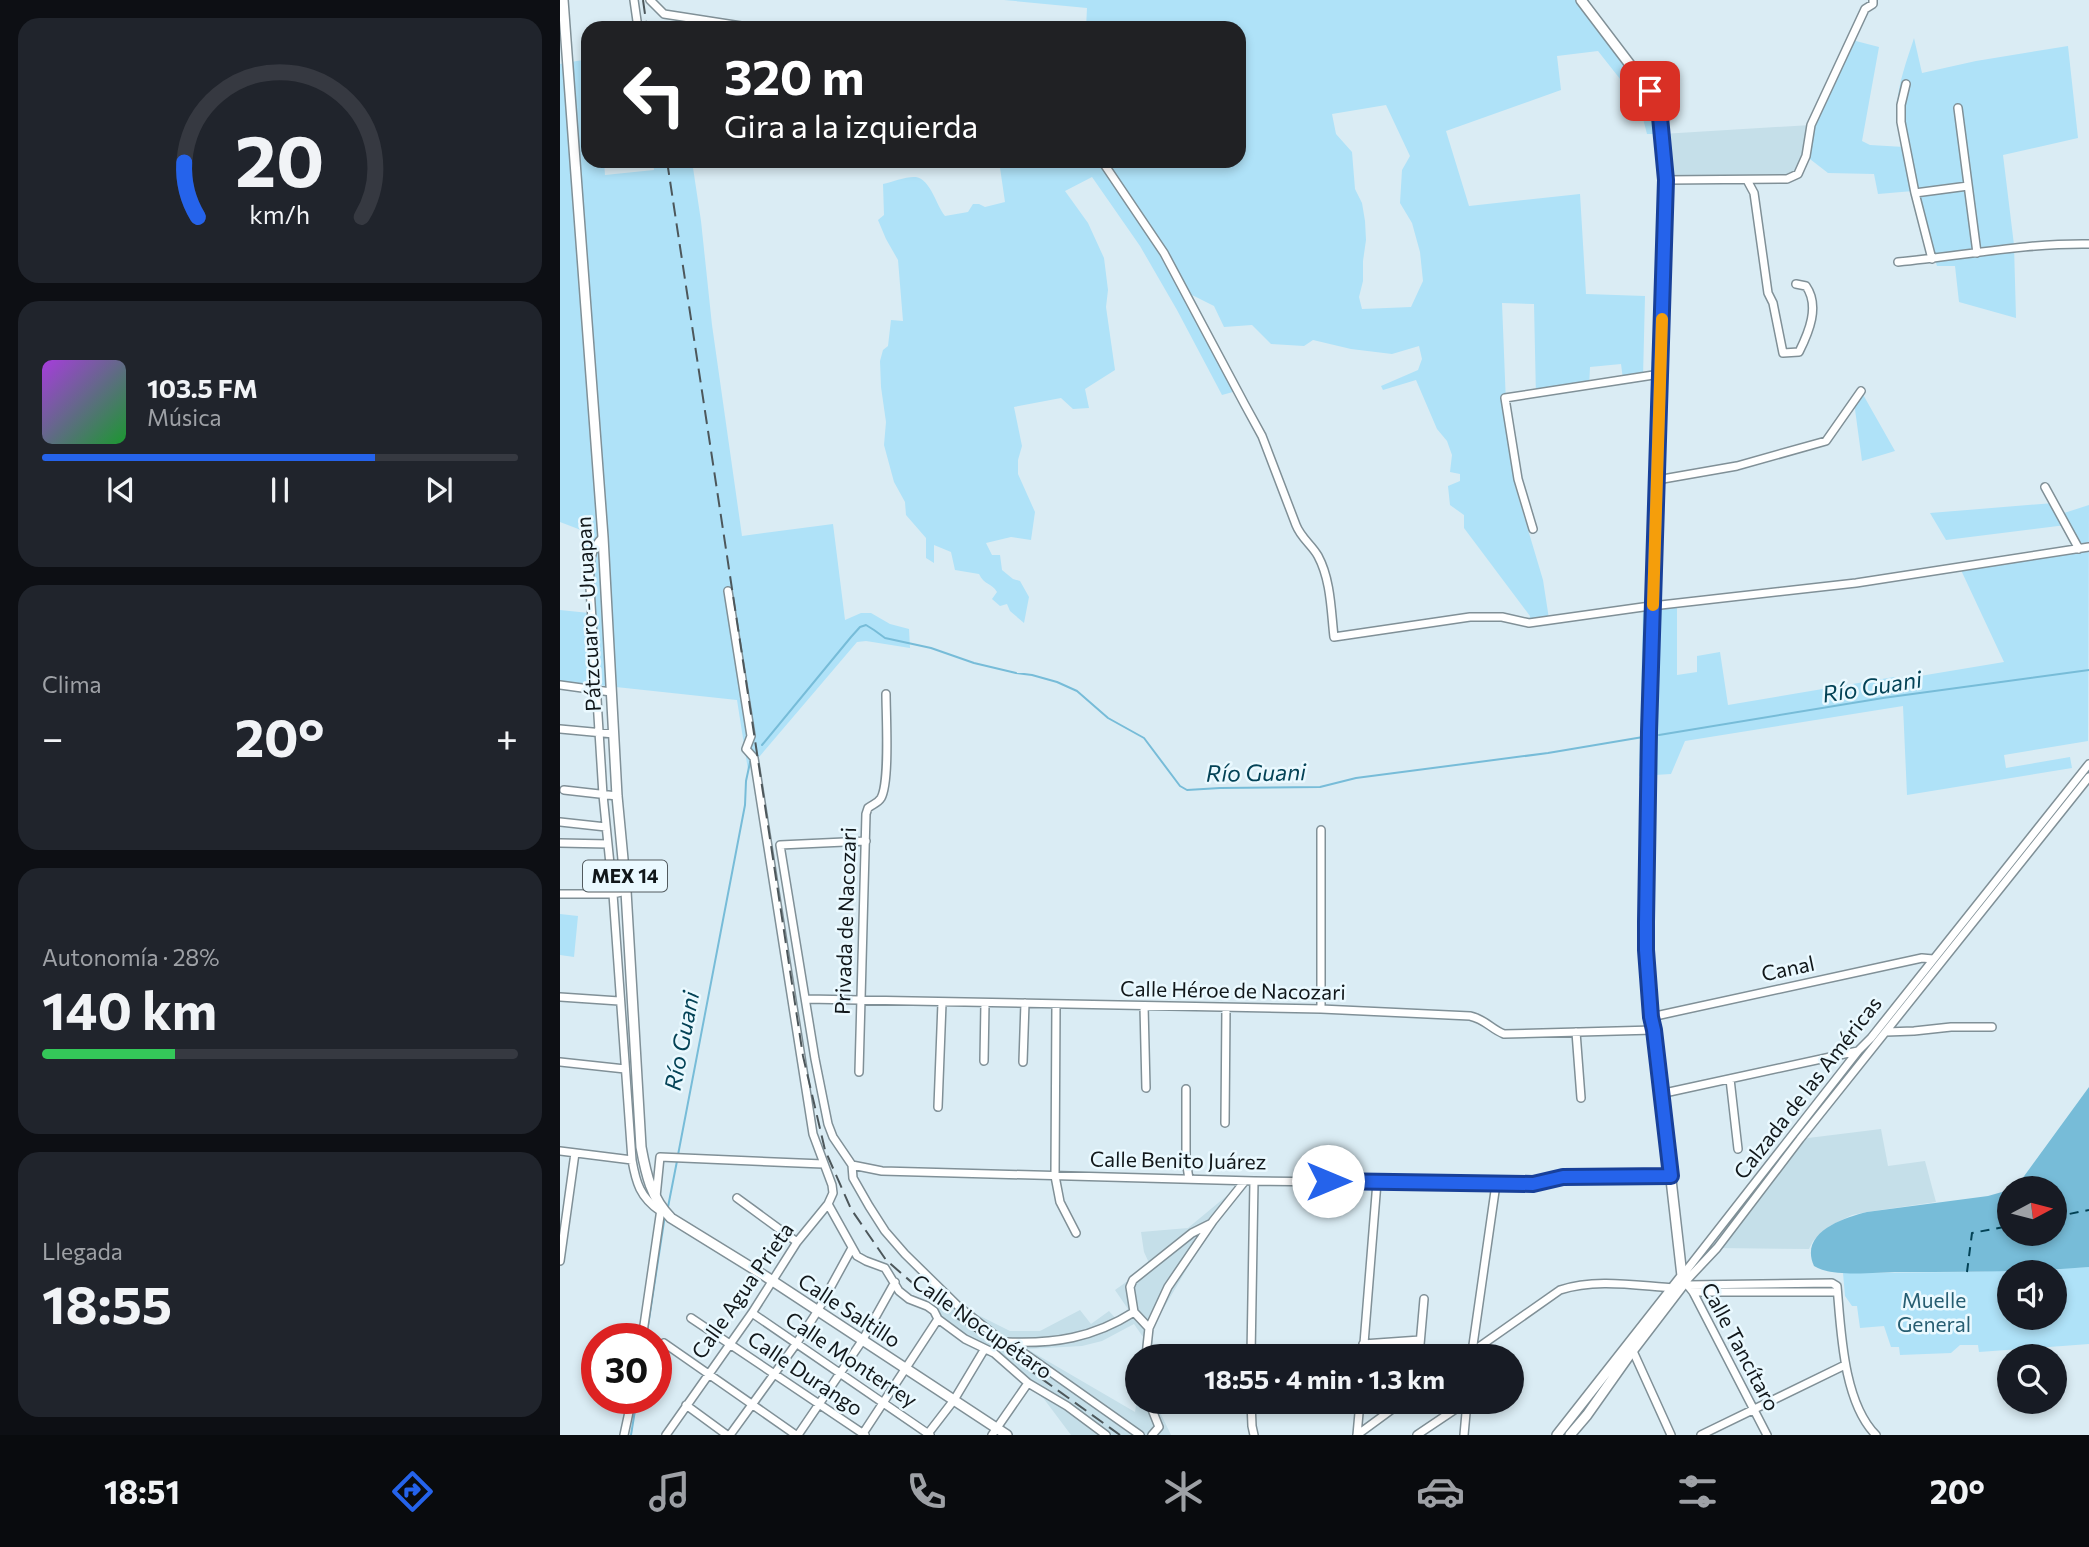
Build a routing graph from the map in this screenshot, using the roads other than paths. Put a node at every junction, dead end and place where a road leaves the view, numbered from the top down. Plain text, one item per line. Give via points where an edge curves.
1 (563, 0) edge
2 (634, 0) edge
3 (650, 0) edge
4 (1581, 0) edge
5 (1873, 0) edge
6 (637, 21) edge
7 (709, 21) edge
8 (1906, 85) dead end
9 (1958, 108) dead end
10 (1107, 168) edge
11 (1666, 180) junction
12 (1747, 180) junction
13 (1968, 186) junction
14 (1914, 193) junction
15 (2089, 244) edge
16 (1977, 253) junction
17 (1932, 259) junction
18 (1898, 262) dead end
19 (1797, 284) dead end
20 (1660, 374) junction
21 (1861, 391) dead end
22 (1657, 480) junction
23 (2045, 486) dead end
24 (1533, 529) dead end
25 (603, 537) junction
26 (2089, 547) edge
27 (2079, 549) junction
28 (728, 591) dead end
29 (1653, 606) junction
30 (560, 685) edge
31 (597, 689) junction
32 (611, 692) junction
33 (886, 694) dead end
34 (560, 729) edge
35 (599, 733) junction
36 (614, 734) junction
37 (2089, 764) edge
38 (2089, 777) edge
39 (564, 790) dead end
40 (603, 795) junction
41 (617, 796) junction
42 (560, 821) edge
43 (606, 827) junction
44 (1321, 830) dead end
45 (866, 841) junction
46 (560, 843) edge
47 (608, 844) junction
48 (626, 891) junction
49 (560, 894) edge
50 (613, 894) junction
51 (1987, 897) junction
52 (1933, 959) junction
53 (560, 997) edge
54 (806, 999) junction
55 (860, 1000) junction
56 (619, 1001) junction
57 (942, 1003) junction
58 (985, 1003) junction
59 (1024, 1003) junction
60 (1056, 1005) junction
61 (1144, 1006) junction
62 (1226, 1008) junction
63 (1321, 1009) junction
64 (1651, 1017) junction
65 (1992, 1027) dead end
66 (1654, 1030) junction
67 (1576, 1032) junction
68 (1886, 1032) junction
69 (1858, 1051) junction
70 (1865, 1058) junction
71 (984, 1061) dead end
72 (560, 1062) edge
73 (1023, 1062) dead end
74 (625, 1069) junction
75 (859, 1072) dead end
76 (1730, 1079) junction
77 (1146, 1088) dead end
78 (1186, 1089) dead end
79 (1660, 1094) junction
80 (1581, 1098) dead end
81 (938, 1107) dead end
82 (1225, 1123) dead end
83 (1738, 1149) dead end
84 (560, 1150) edge
85 (575, 1153) junction
86 (632, 1160) junction
87 (823, 1164) junction
88 (852, 1164) junction
89 (1055, 1176) junction
90 (1671, 1176) junction
91 (1189, 1179) junction
92 (1245, 1181) junction
93 (1254, 1181) junction
94 (1377, 1182) junction
95 (1496, 1184) junction
96 (656, 1198) junction
97 (737, 1198) dead end
98 (828, 1204) junction
99 (662, 1210) junction
100 (671, 1218) joint
101 (1213, 1222) junction
102 (1076, 1233) dead end
103 (797, 1242) junction
104 (852, 1248) junction
105 (560, 1261) edge
106 (772, 1281) junction
107 (895, 1282) junction
108 (1683, 1285) junction
109 (1424, 1299) dead end
110 (817, 1312) junction
111 (1134, 1312) junction
112 (752, 1313) junction
113 (691, 1318) dead end
114 (938, 1320) junction
115 (644, 1323) edge
116 (1149, 1328) junction
117 (1420, 1340) junction
118 (862, 1341) junction
119 (1002, 1341) junction
120 (729, 1344) junction
121 (796, 1344) junction
122 (1147, 1344) edge
123 (1251, 1344) edge
124 (1363, 1344) joint
125 (1420, 1344) edge
126 (1472, 1344) edge
127 (1485, 1344) edge
128 (1631, 1346) junction
129 (672, 1349) edge
130 (984, 1350) junction
131 (1845, 1364) junction
132 (906, 1369) junction
133 (840, 1373) junction
134 (707, 1374) junction
135 (773, 1374) junction
136 (1028, 1383) junction
137 (954, 1400) junction
138 (884, 1403) junction
139 (751, 1404) junction
140 (819, 1404) junction
141 (686, 1405) junction
142 (1578, 1407) junction
143 (1754, 1409) junction
144 (629, 1414) edge
145 (1154, 1414) edge
146 (1252, 1414) edge
147 (1359, 1414) edge
148 (1386, 1414) edge
149 (1448, 1414) edge
150 (1465, 1414) edge
151 (1587, 1415) junction
152 (1159, 1427) junction
153 (995, 1432) edge
154 (1572, 1434) edge
155 (624, 1435) edge
156 (666, 1435) edge
157 (728, 1435) edge
158 (797, 1435) edge
159 (863, 1435) edge
160 (929, 1435) edge
161 (1007, 1435) edge
162 (1106, 1435) edge
163 (1140, 1435) edge
164 (1152, 1435) edge
165 (1164, 1435) edge
166 (1254, 1435) edge
167 (1357, 1435) edge
168 (1417, 1435) edge
169 (1464, 1435) edge
170 (1557, 1435) edge
171 (1671, 1435) edge
172 (1701, 1435) edge
173 (1767, 1435) edge
174 (1876, 1435) edge

1 - 25 main road, Pátzcuaro - Uruapan / MEX 14
2 - 6 street
3 - 7 street via 664,14
4 - 11 main road via 1650,91 1660,117
5 - 12 street via 1811,125 1807,156 1798,174 1787,179
8 - 14 street via 1901,122
9 - 13 street
10 - 29 street via 1164,253 1262,436 1300,536 1323,568 1334,637 1470,617 1530,623
11 - 12 street
11 - 20 main road
12 - 19 street via 1754,192 1768,293 1783,353 1798,352 1811,321 1812,294
13 - 14 street
13 - 16 street
14 - 17 street
15 - 16 street
16 - 17 street
17 - 18 street
20 - 22 main road
20 - 24 street via 1505,398 1518,479
21 - 22 street via 1826,441 1737,466
22 - 29 main road
23 - 27 street
25 - 31 street via 590,556
25 - 32 main road, Pátzcuaro - Uruapan / MEX 14
26 - 27 street
27 - 29 street via 1856,583
28 - 87 street via 751,736 746,746 813,1134
29 - 64 main road via 1646,950
30 - 31 street
31 - 32 street
31 - 35 street
32 - 36 main road, Pátzcuaro - Uruapan / MEX 14
33 - 45 street, Privada de Nacozari via 884,790 879,802 868,808
34 - 35 street
35 - 36 street
35 - 40 street
36 - 41 main road, Pátzcuaro - Uruapan / MEX 14
37 - 51 street, Calzada de las Américas
38 - 51 street, Calzada de las Américas
39 - 40 street
40 - 41 street
40 - 43 street
41 - 48 main road, Pátzcuaro - Uruapan / MEX 14
42 - 43 street
43 - 47 street
44 - 63 street
45 - 54 street via 780,845
45 - 55 street, Privada de Nacozari
46 - 47 street
47 - 50 street
48 - 50 street
48 - 96 main road, Pátzcuaro - Uruapan / MEX 14 via 641,1147
49 - 50 street
50 - 56 street
51 - 52 street, Calzada de las Américas
51 - 68 street, Calzada de las Américas
52 - 64 street, Canal
52 - 69 street, Calzada de las Américas
53 - 56 street
54 - 55 street, Calle Héroe de Nacozari
54 - 88 street via 828,1124
55 - 57 street, Calle Héroe de Nacozari
55 - 75 street, Privada de Nacozari
56 - 74 street
57 - 58 street, Calle Héroe de Nacozari
57 - 81 street
58 - 59 street, Calle Héroe de Nacozari
58 - 71 street
59 - 60 street, Calle Héroe de Nacozari
59 - 73 street
60 - 61 street, Calle Héroe de Nacozari
60 - 89 street
61 - 62 street, Calle Héroe de Nacozari
61 - 77 street
62 - 63 street, Calle Héroe de Nacozari
62 - 82 street
63 - 67 street, Calle Héroe de Nacozari via 1470,1016 1504,1034
64 - 66 main road
65 - 68 street
66 - 67 street, Calle Héroe de Nacozari
66 - 79 main road
67 - 80 street
68 - 70 street, Calzada de las Américas
69 - 70 street
69 - 76 street
69 - 108 street, Calzada de las Américas
70 - 108 street, Calzada de las Américas
72 - 74 street
74 - 86 street
76 - 79 street
76 - 83 street
78 - 91 street
79 - 90 main road
84 - 85 street
85 - 86 street
85 - 105 street
86 - 99 street via 640,1192
87 - 96 street via 660,1157
87 - 98 street via 833,1193
88 - 89 street, Calle Benito Juárez via 882,1171
88 - 119 street via 853,1178 885,1231 958,1306
89 - 91 street, Calle Benito Juárez
89 - 102 street via 1060,1202
90 - 95 street, Calle Benito Juárez via 1563,1177 1533,1184
90 - 108 main road
91 - 92 street, Calle Benito Juárez
92 - 93 street, Calle Benito Juárez
92 - 101 street
93 - 94 street, Calle Benito Juárez
93 - 123 street
94 - 95 street, Calle Benito Juárez
94 - 124 street
95 - 126 street
96 - 99 main road, Pátzcuaro - Uruapan / MEX 14
97 - 103 street
98 - 103 street, Calle Agua Prieta
98 - 104 street, Calle Nocupétaro
99 - 100 main road, Pátzcuaro - Uruapan / MEX 14
99 - 115 street
100 - 106 main road, Calle Saltillo / MEX 14
101 - 111 street via 1133,1280
101 - 116 street via 1172,1280
103 - 106 street, Calle Agua Prieta
104 - 107 street, Calle Nocupétaro via 857,1256 885,1268
104 - 110 street
106 - 110 main road, Calle Saltillo / MEX 14
106 - 112 street, Calle Agua Prieta
107 - 114 street, Calle Nocupétaro via 899,1291 928,1306
107 - 118 street
108 - 127 street via 1572,1286
108 - 128 main road, Calzada de las Américas
108 - 131 street via 1756,1288 1832,1283 1837,1286
108 - 143 street, Calle Tancítaro
109 - 117 street
110 - 118 main road, Calle Saltillo / MEX 14
110 - 121 street
111 - 116 street
111 - 119 street via 1116,1324 1055,1342
112 - 120 street, Calle Agua Prieta
112 - 121 street, Calle Monterrey
113 - 120 street, Calle Durango
114 - 130 street, Calle Nocupétaro
114 - 132 street
116 - 122 street
117 - 124 street
117 - 125 street
118 - 132 main road, Calle Saltillo / MEX 14
118 - 133 street
119 - 163 street
120 - 134 street, Calle Agua Prieta
120 - 135 street, Calle Durango
121 - 133 street, Calle Monterrey
121 - 135 street
128 - 142 main road, Calzada de las Américas
128 - 151 main road, Calzada de las Américas
128 - 171 street
129 - 134 street
130 - 136 street, Calle Nocupétaro via 994,1353
130 - 137 street
131 - 143 street
131 - 174 street via 1859,1409
132 - 137 main road, Calle Saltillo / MEX 14
132 - 138 street
133 - 138 street, Calle Monterrey
133 - 140 street
134 - 139 street
134 - 141 street, Calle Agua Prieta
135 - 139 street
135 - 140 street, Calle Durango
136 - 153 street
136 - 162 street, Calle Nocupétaro
137 - 153 main road, Calle Saltillo / MEX 14
137 - 160 street
138 - 159 street
138 - 160 street, Calle Monterrey
139 - 157 street
139 - 158 street
140 - 158 street
140 - 159 street, Calle Durango
141 - 156 street, Calle Agua Prieta
141 - 157 street
142 - 151 main road
142 - 170 main road, Calzada de las Américas
143 - 172 street
143 - 173 street, Calle Tancítaro
144 - 155 street
145 - 152 street
146 - 166 street
147 - 167 street
148 - 167 street
149 - 168 street
150 - 169 street
151 - 154 main road, Calzada de las Américas
152 - 164 street
152 - 165 street
153 - 161 main road, Calle Saltillo / MEX 14

